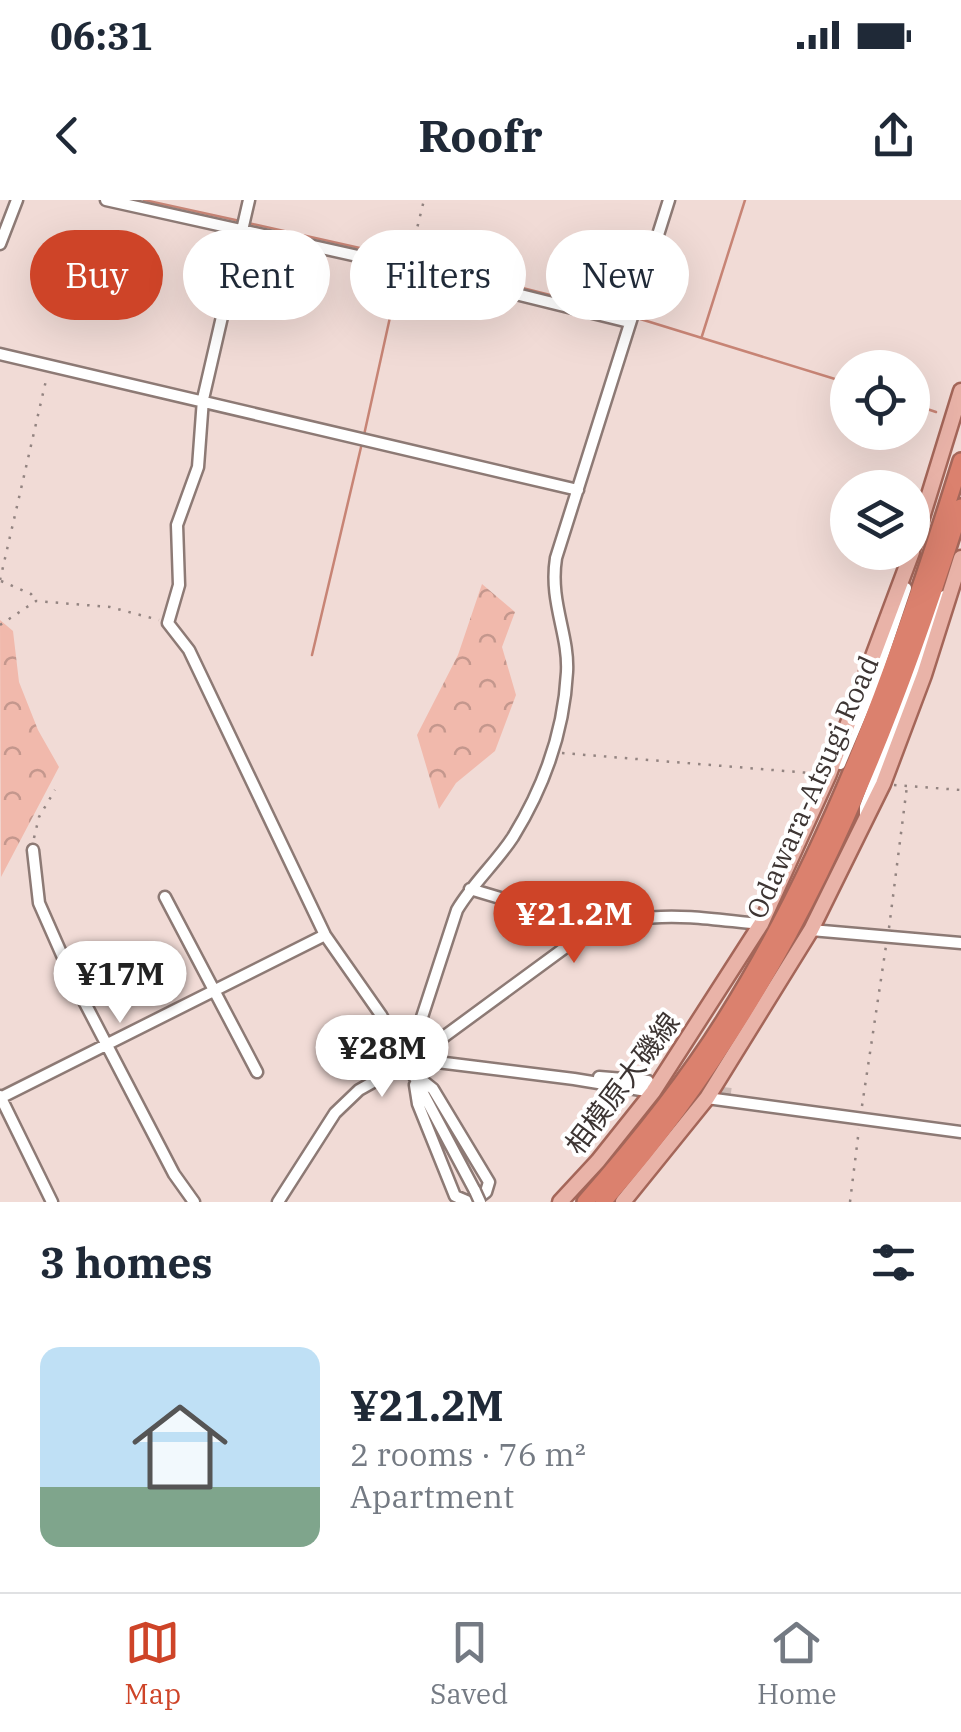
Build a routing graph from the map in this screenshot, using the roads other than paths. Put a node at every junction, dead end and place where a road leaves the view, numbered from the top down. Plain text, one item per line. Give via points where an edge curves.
1 (18, 200) edge
2 (106, 200) edge
3 (249, 200) edge
4 (669, 200) edge
5 (242, 230) joint
6 (0, 244) edge
7 (330, 251) edge
8 (221, 320) edge
9 (629, 322) junction
10 (0, 354) edge
11 (961, 391) edge
12 (203, 400) junction
13 (961, 461) edge
14 (578, 490) junction
15 (930, 493) edge
16 (961, 507) edge
17 (960, 561) edge
18 (905, 570) edge
19 (910, 570) edge
20 (865, 820) junction
21 (806, 824) junction
22 (33, 850) road end
23 (470, 889) junction
24 (166, 896) dead end
25 (761, 924) junction
26 (596, 930) junction
27 (811, 930) junction
28 (325, 935) junction
29 (961, 944) edge
30 (216, 990) junction
31 (107, 1045) junction
32 (410, 1068) junction
33 (257, 1072) dead end
34 (651, 1087) junction
35 (730, 1093) tunnel mouth
36 (0, 1097) edge
37 (706, 1098) junction
38 (812, 1110) junction
39 (961, 1132) edge
40 (474, 1199) edge
41 (52, 1202) edge
42 (194, 1202) edge
43 (278, 1202) edge
44 (560, 1202) edge
45 (585, 1202) edge
46 (604, 1202) edge
47 (623, 1202) edge

1 - 6 street
2 - 5 street
3 - 5 street
4 - 9 street
7 - 9 street
8 - 12 street
9 - 14 street
10 - 12 street
11 - 15 main road, 相模原大磯線
12 - 14 street
12 - 28 street via 198,467 178,524 179,585 168,623 189,650
13 - 45 highway, Odawara-Atsugi Road via 892,668 810,866 723,1023
14 - 23 street via 554,573 568,666 555,753 512,838
16 - 46 highway, Odawara-Atsugi Road via 906,669 823,873 736,1030
17 - 20 main road via 924,675
17 - 20 street
18 - 21 main road, 相模原大磯線
19 - 21 street via 873,686 819,813
20 - 27 main road
21 - 25 main road, 相模原大磯線
22 - 31 street via 39,903
23 - 26 street
23 - 32 street
24 - 30 street
25 - 26 street via 658,916
25 - 34 main road, 相模原大磯線
26 - 32 street
27 - 29 street
27 - 37 main road
28 - 30 street
28 - 32 street
30 - 31 street
30 - 33 street
31 - 36 street
31 - 42 street
32 - 34 street via 429,1061
32 - 40 street
32 - 40 street via 455,1196
32 - 43 street via 360,1090 335,1113
34 - 44 main road, 相模原大磯線
35 - 38 street
36 - 41 street
37 - 38 street
37 - 47 main road
38 - 39 street

